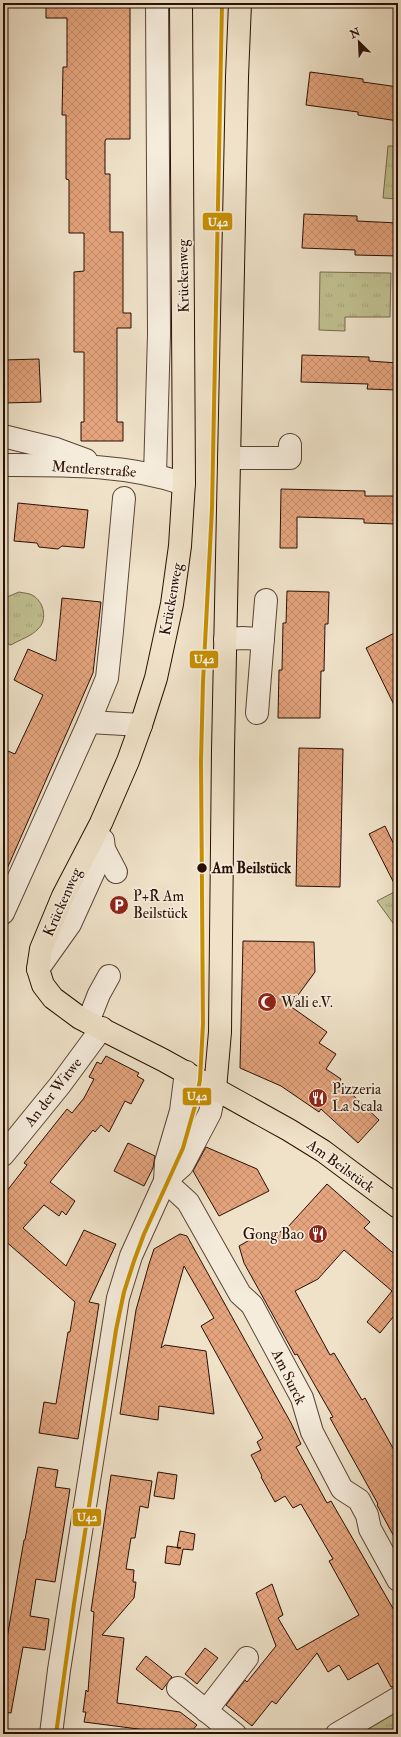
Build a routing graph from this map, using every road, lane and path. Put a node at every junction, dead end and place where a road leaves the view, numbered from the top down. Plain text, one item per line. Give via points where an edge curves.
1 (157, 3) edge
2 (181, 3) edge
3 (240, 3) edge
4 (3, 436) edge
5 (290, 445) dead end
6 (229, 458) junction
7 (3, 465) edge
8 (104, 467) junction
9 (155, 475) junction
10 (184, 484) junction
11 (124, 498) dead end
12 (266, 600) dead end
13 (225, 639) junction
14 (263, 639) junction
15 (257, 713) dead end
16 (89, 722) junction
17 (141, 725) junction
18 (101, 823) junction
19 (104, 849) junction
20 (116, 872) dead end
21 (3, 913) edge
22 (38, 969) junction
23 (109, 976) dead end
24 (95, 1025) junction
25 (200, 1080) junction
26 (3, 1155) edge
27 (166, 1172) junction
28 (398, 1207) edge
29 (398, 1580) edge
30 (247, 1658) dead end
31 (178, 1688) dead end
32 (398, 1698) edge
33 (206, 1711) junction
34 (52, 1734) edge
35 (235, 1734) edge
36 (337, 1734) edge

1 - 9 street, Krückenweg via 159,334
2 - 10 main road, Krückenweg
3 - 6 main road
4 - 8 street via 56,449
5 - 6 street via 290,458
6 - 13 main road
7 - 8 street, Mentlerstraße
8 - 9 street, Mentlerstraße
9 - 10 street, Mentlerstraße
10 - 17 main road, Krückenweg via 180,546 172,604 156,678
11 - 16 street via 107,678
12 - 14 street
13 - 14 street
13 - 25 main road via 220,1032
14 - 15 street
16 - 17 street
16 - 21 street
17 - 18 main road, Krückenweg
18 - 19 street
18 - 22 main road, Krückenweg via 47,932
19 - 20 street
19 - 22 street via 70,924
22 - 24 main road, Krückenweg via 43,985 52,998
23 - 24 street, An der Witwe via 99,994
24 - 25 main road, Krückenweg
24 - 26 street, An der Witwe via 60,1085
25 - 27 street via 181,1111
25 - 27 street via 210,1112 182,1166
25 - 28 main road, Am Beilstück via 323,1151
27 - 29 street, Am Surck via 188,1202 240,1294 252,1305 302,1398 312,1432 342,1489 359,1500 367,1515 370,1529
27 - 34 street via 131,1256 118,1298 59,1670
30 - 33 street
31 - 33 street
32 - 36 street
33 - 35 street

